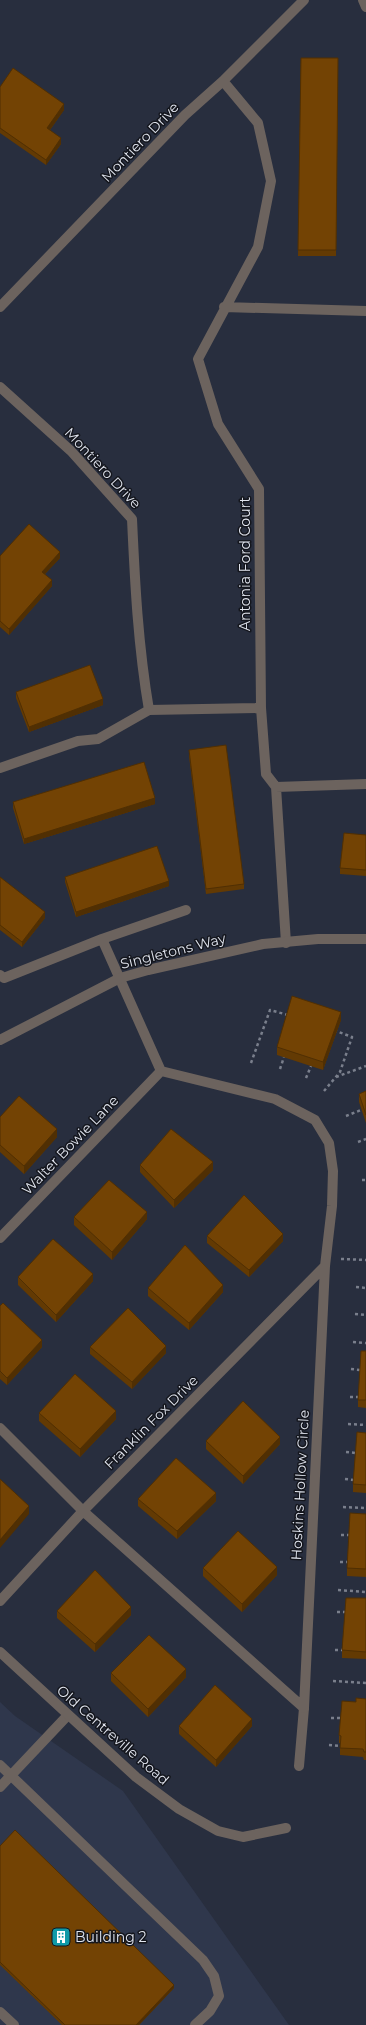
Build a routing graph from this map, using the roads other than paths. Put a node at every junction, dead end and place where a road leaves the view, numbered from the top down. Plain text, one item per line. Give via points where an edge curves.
1 (304, 0) edge
2 (363, 0) edge
3 (366, 7) edge
4 (223, 81) junction
5 (0, 307) edge
6 (224, 307) junction
7 (366, 311) edge
8 (0, 387) edge
9 (260, 708) junction
10 (149, 710) junction
11 (0, 768) edge
12 (366, 784) edge
13 (276, 787) junction
14 (186, 910) dead end
15 (102, 939) junction
16 (366, 939) edge
17 (286, 943) junction
18 (0, 975) edge
19 (120, 978) junction
20 (0, 1040) edge
21 (161, 1071) junction
22 (0, 1238) edge
23 (324, 1266) junction
24 (0, 1428) edge
25 (83, 1511) junction
26 (0, 1601) edge
27 (0, 1652) edge
28 (304, 1708) junction
29 (68, 1715) junction
30 (0, 1765) edge
31 (299, 1766) dead end
32 (11, 1775) junction
33 (0, 1787) edge
34 (286, 1828) dead end
35 (0, 2012) edge
36 (14, 2025) edge
37 (195, 2025) edge

1 - 4 street, Montiero Drive
2 - 3 street
4 - 5 street, Montiero Drive via 185,115
4 - 6 street, Antonia Ford Court via 258,123 271,181 258,247
6 - 7 street
6 - 9 street, Antonia Ford Court via 198,358 218,424 259,489
8 - 10 street, Montiero Drive via 71,450 132,518 135,609
9 - 10 street
9 - 13 street, Antonia Ford Court via 266,774
10 - 11 street via 98,739 78,741
12 - 13 street
13 - 17 street, Antonia Ford Court
14 - 15 street
15 - 18 street via 4,978
15 - 19 street
16 - 17 street, Singletons Way via 318,939
17 - 19 street, Singletons Way via 263,944 228,951
19 - 20 street, Singletons Way
19 - 21 street
21 - 22 street, Walter Bowie Lane
21 - 23 street, Hoskins Hollow Circle via 276,1099 315,1120 329,1143 333,1170 332,1206
23 - 25 street, Franklin Fox Drive
23 - 28 street, Hoskins Hollow Circle
24 - 25 street
25 - 26 street, Franklin Fox Drive
25 - 28 street
27 - 29 street, Old Centreville Road
28 - 31 street, Hoskins Hollow Circle
29 - 32 street
29 - 34 street, Old Centreville Road via 136,1777 180,1809 218,1831 243,1836
30 - 32 street
32 - 33 street
32 - 37 street via 203,1960 214,1976 219,1996 210,2011
35 - 36 street

